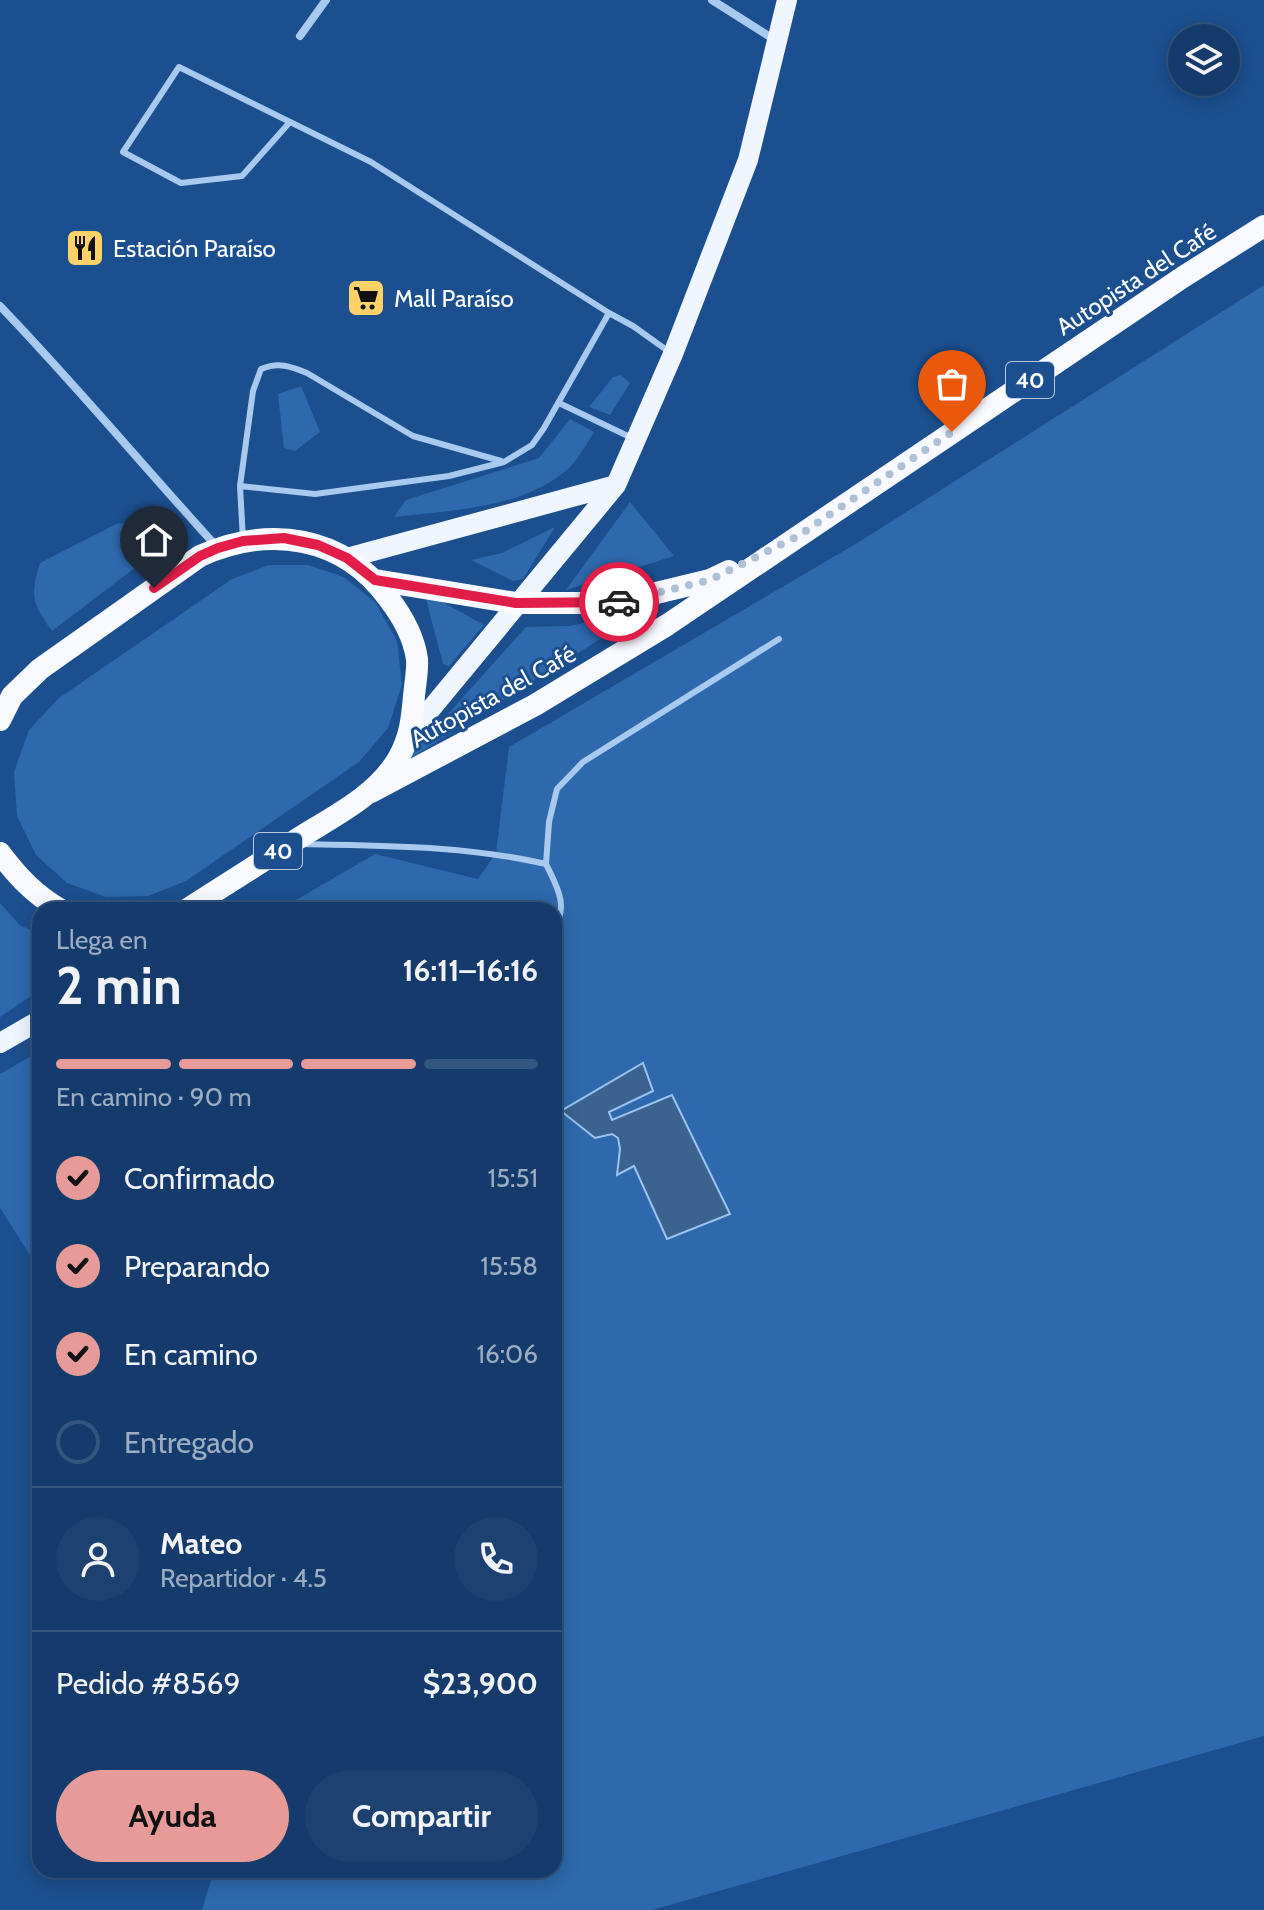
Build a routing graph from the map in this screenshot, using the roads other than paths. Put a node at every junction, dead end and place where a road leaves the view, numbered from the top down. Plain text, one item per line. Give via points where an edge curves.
1 (326, 0) edge
2 (712, 0) edge
3 (787, 0) edge
4 (300, 36) dead end
5 (779, 42) junction
6 (290, 122) junction
7 (1264, 226) edge
8 (0, 306) edge
9 (609, 313) junction
10 (673, 354) junction
11 (559, 403) junction
12 (635, 439) junction
13 (504, 462) junction
14 (616, 485) junction
15 (240, 486) junction
16 (798, 536) junction
17 (243, 541) junction
18 (218, 548) junction
19 (347, 558) junction
20 (375, 580) junction
21 (516, 603) junction
22 (779, 639) dead end
23 (40, 669) junction
24 (0, 693) edge
25 (0, 720) edge
26 (411, 733) junction
27 (371, 792) junction
28 (290, 844) junction
29 (0, 853) edge
30 (546, 864) junction
31 (47, 902) edge
32 (199, 902) edge
33 (560, 902) edge
34 (32, 1025) edge
35 (0, 1043) edge

1 - 4 street
2 - 5 street
3 - 5 main road
5 - 10 main road via 748,160
6 - 6 lane via 179,67 123,152 181,183 242,176
6 - 9 lane via 371,162
7 - 16 highway, Autopista del Café / 40
8 - 18 street
9 - 10 lane
9 - 11 lane
10 - 12 main road
11 - 12 lane
11 - 13 lane via 532,445
12 - 14 main road
13 - 15 lane via 449,476 315,494
13 - 15 lane via 413,436 307,373 274,364 261,369 253,391
14 - 19 main road
14 - 21 main road
15 - 17 lane
16 - 21 highway, Autopista del Café / 40 via 710,580 615,603
16 - 27 highway, Autopista del Café / 40 via 667,625 535,705
17 - 18 highway, 40
17 - 19 highway, 40 via 284,538
18 - 23 highway, 40
19 - 20 highway, 40
20 - 21 highway, Autopista del Café / 40
20 - 26 highway, 40 via 403,618 417,660
21 - 26 main road
22 - 30 lane via 583,762 557,789
23 - 24 highway, 40
23 - 25 highway, 40 via 12,696
26 - 27 highway, 40 via 397,762
27 - 28 highway, 40
28 - 30 lane via 423,846
28 - 32 highway, 40
29 - 31 highway via 21,881
30 - 33 lane
34 - 35 main road

